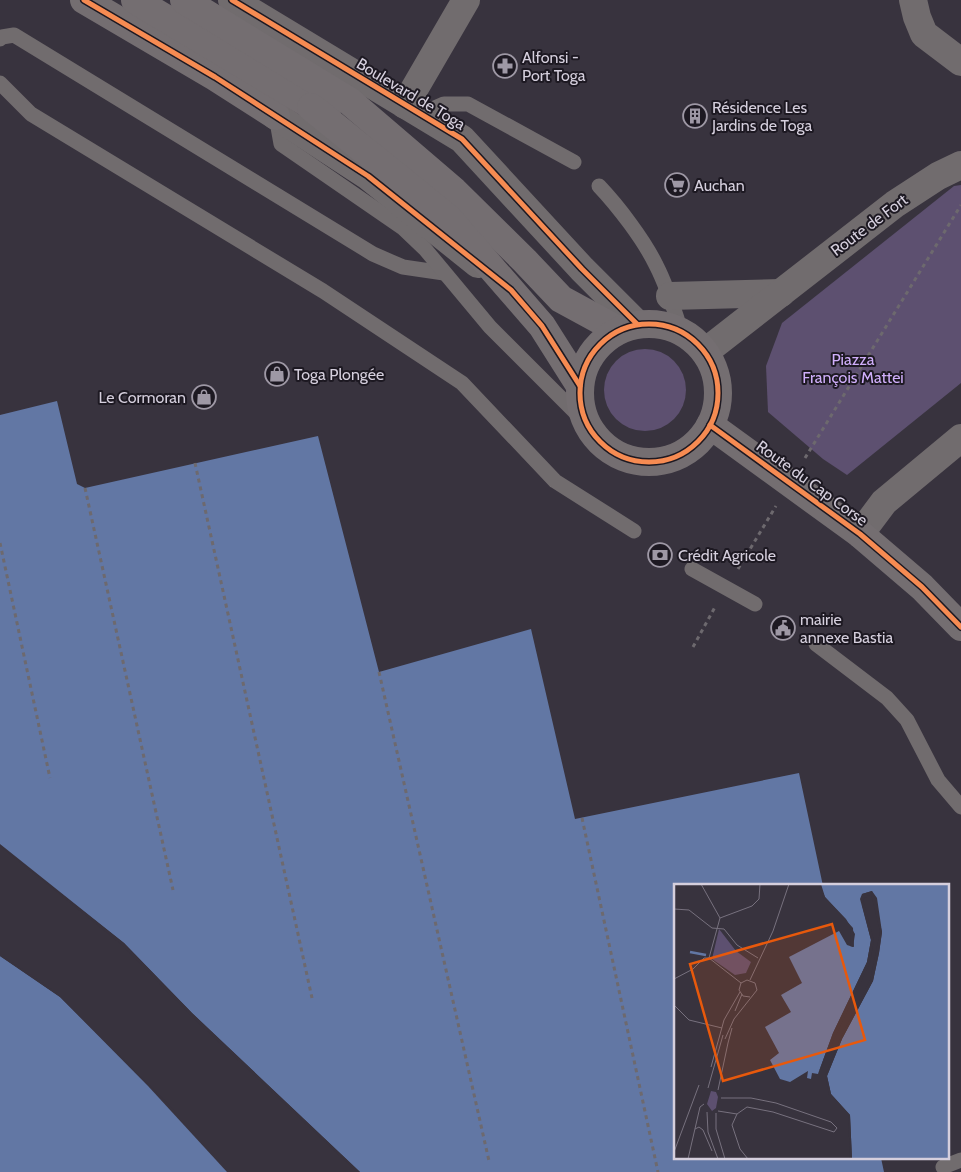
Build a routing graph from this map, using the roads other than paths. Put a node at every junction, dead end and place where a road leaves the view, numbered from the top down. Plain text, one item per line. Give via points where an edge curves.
1 (84, 0) edge
2 (135, 0) edge
3 (184, 0) edge
4 (232, 0) edge
5 (466, 0) edge
6 (913, 0) edge
7 (0, 39) edge
8 (961, 62) edge
9 (0, 83) edge
10 (311, 107) junction
11 (413, 110) junction
12 (276, 116) junction
13 (574, 162) dead end
14 (961, 165) edge
15 (428, 168) junction
16 (599, 186) dead end
17 (444, 273) junction
18 (511, 290) junction
19 (781, 293) junction
20 (670, 296) junction
21 (627, 327) junction
22 (681, 331) junction
23 (705, 352) junction
24 (580, 386) junction
25 (586, 423) junction
26 (710, 425) junction
27 (961, 438) edge
28 (634, 531) dead end
29 (860, 534) junction
30 (692, 569) dead end
31 (755, 604) dead end
32 (961, 627) edge
33 (816, 644) dead end
34 (961, 807) edge
35 (961, 1160) edge
36 (943, 1167) dead end

1 - 12 main road
2 - 10 main road
3 - 15 main road via 350,101
4 - 11 street, Boulevard de Toga
5 - 11 street
6 - 8 street via 924,34
7 - 17 lane via 14,35 372,254 403,267
9 - 28 lane via 31,114 323,291 462,383 556,481
10 - 15 main road
10 - 18 main road via 448,218
11 - 13 lane via 444,104 468,104
11 - 21 street, Boulevard de Toga via 462,139 582,269
12 - 17 lane via 281,144 403,228
12 - 18 street via 368,176
14 - 19 street, Route de Fort via 895,204
15 - 21 main road via 561,299
16 - 20 lane via 656,264
17 - 25 lane via 490,327
18 - 24 main road via 542,326
19 - 20 street
19 - 23 street, Route de Fort
20 - 22 lane
21 - 22 main road via 659,324
21 - 24 main road via 603,340 592,353
22 - 23 main road
23 - 26 main road via 714,369 718,388 717,407
24 - 25 main road via 580,405
25 - 26 main road via 598,441 616,454 637,462 658,462 679,455 697,443
26 - 29 main road, Route du Cap Corse
27 - 29 street via 884,502
29 - 32 main road, Route du Cap Corse via 922,587
30 - 31 lane
33 - 34 lane via 887,698 907,720 938,780
35 - 36 lane

